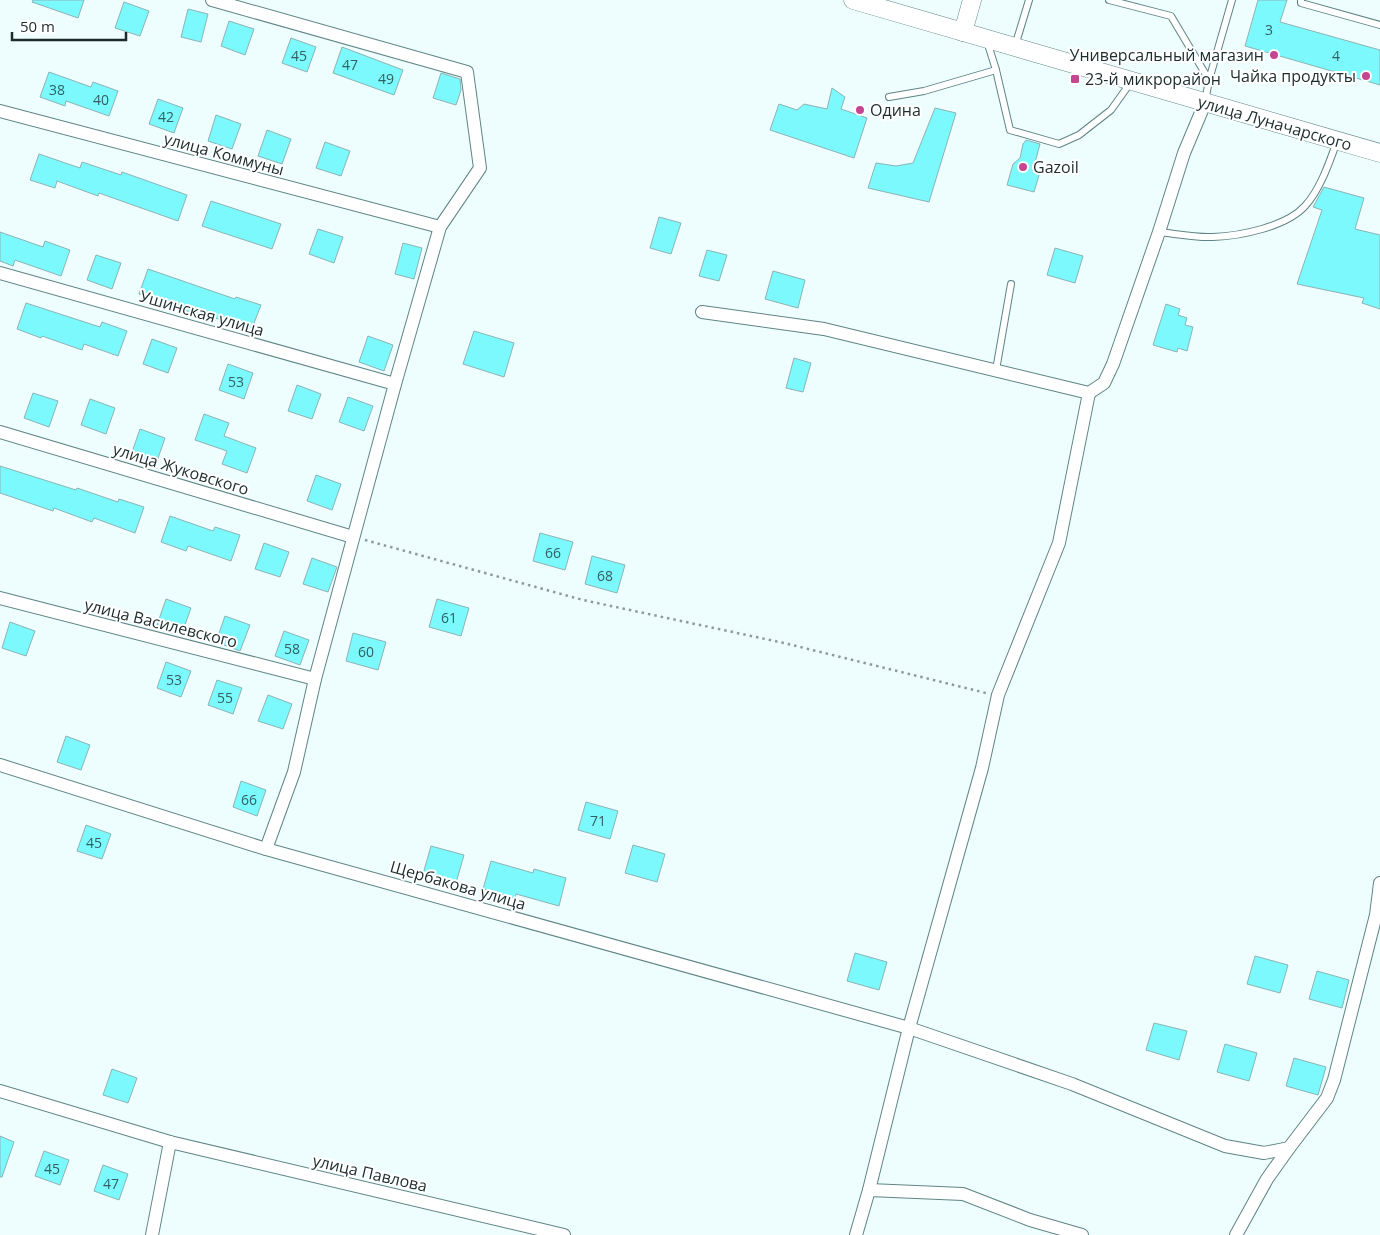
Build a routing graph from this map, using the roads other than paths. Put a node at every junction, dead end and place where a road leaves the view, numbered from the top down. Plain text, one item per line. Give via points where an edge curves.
1 (212, 0) edge
2 (853, 0) edge
3 (972, 0) edge
4 (1029, 0) edge
5 (1109, 0) edge
6 (1232, 0) edge
7 (1301, 0) edge
8 (1380, 26) edge
9 (963, 32) junction
10 (986, 39) junction
11 (1014, 47) junction
12 (996, 70) junction
13 (1209, 80) junction
14 (1132, 81) junction
15 (889, 97) dead end
16 (1205, 103) junction
17 (0, 111) edge
18 (1337, 141) junction
19 (1380, 153) edge
20 (440, 227) junction
21 (1159, 232) junction
22 (0, 273) edge
23 (1011, 284) dead end
24 (702, 312) dead end
25 (996, 370) junction
26 (395, 384) junction
27 (1089, 393) junction
28 (0, 432) edge
29 (353, 537) junction
30 (0, 598) edge
31 (315, 679) junction
32 (0, 765) edge
33 (266, 849) junction
34 (1380, 882) edge
35 (909, 1028) junction
36 (0, 1091) edge
37 (170, 1142) junction
38 (1289, 1148) junction
39 (869, 1190) junction
40 (152, 1235) edge
41 (564, 1235) edge
42 (856, 1235) edge
43 (1082, 1235) edge
44 (1236, 1235) edge

1 - 20 street via 468,72 480,168
2 - 9 main road, улица Луначарского
3 - 9 main road
4 - 11 lane
5 - 13 lane via 1171,16
6 - 13 lane
7 - 8 lane
9 - 10 main road, улица Луначарского
10 - 11 main road, улица Луначарского
10 - 12 lane
11 - 14 main road, улица Луначарского
12 - 14 lane via 1010,130 1059,144 1079,135 1111,110
12 - 15 lane via 924,92
13 - 16 lane
14 - 16 main road, улица Луначарского
16 - 18 main road, улица Луначарского
16 - 21 street via 1184,153
17 - 20 street, улица Коммуны
18 - 19 main road, улица Луначарского
18 - 21 lane via 1325,173 1305,206 1281,223 1252,232 1212,238
20 - 26 street
21 - 27 street via 1113,364 1104,383
22 - 26 street, Ушинская улица
23 - 25 lane
24 - 25 street via 824,329
25 - 27 street
26 - 29 street
27 - 35 street via 1059,544 998,695 982,768
28 - 29 street, улица Жуковского
29 - 31 street
30 - 31 street, улица Василевского
31 - 33 street via 294,772
32 - 33 street, Щербакова улица
33 - 35 street, Щербакова улица
34 - 38 street via 1376,916 1334,1080 1326,1098
35 - 38 street, Щербакова улица via 1072,1084 1225,1146 1264,1153
35 - 39 street
36 - 37 street, улица Павлова
37 - 40 street
37 - 41 street, улица Павлова
38 - 44 street
39 - 42 street
39 - 43 street via 963,1194 1030,1220

